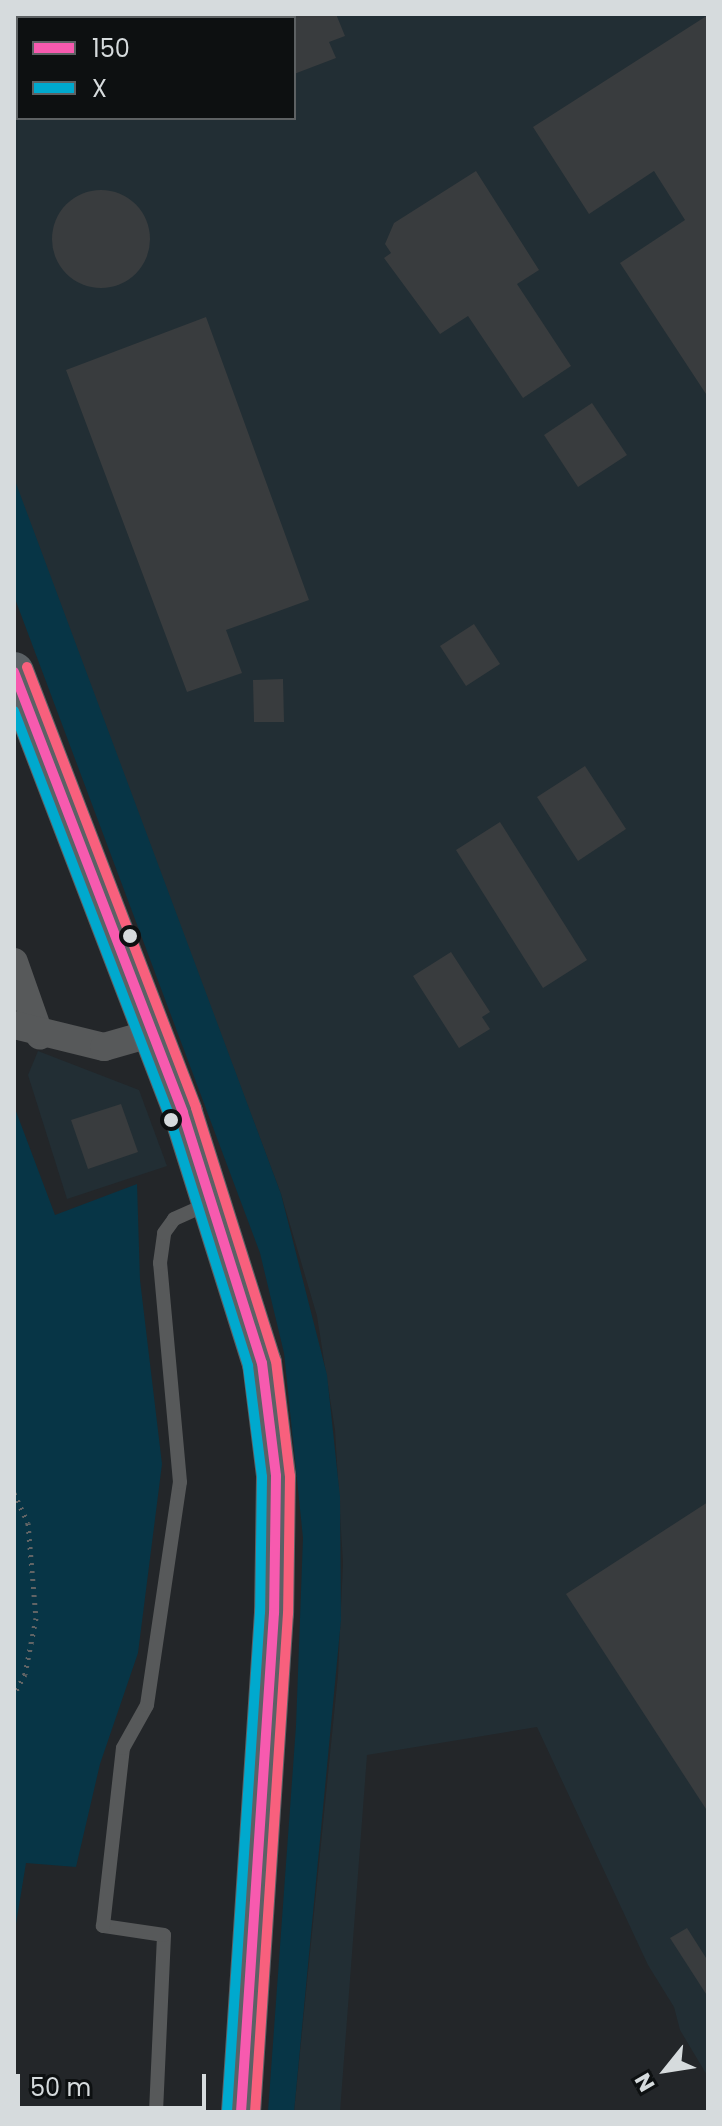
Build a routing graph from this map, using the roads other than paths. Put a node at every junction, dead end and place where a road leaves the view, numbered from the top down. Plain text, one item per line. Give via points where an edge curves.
1 (14, 672) edge
2 (14, 962) edge
3 (27, 1030) edge
4 (153, 1033) junction
5 (214, 1201) junction
6 (156, 2112) edge
7 (241, 2112) edge

1 - 4 street
2 - 3 street
3 - 4 street via 104,1047
4 - 5 street
5 - 6 lane via 174,1219 164,1233 160,1263 180,1482 147,1705 123,1748 103,1926 164,1935
5 - 7 street via 262,1363 276,1476 274,1613

